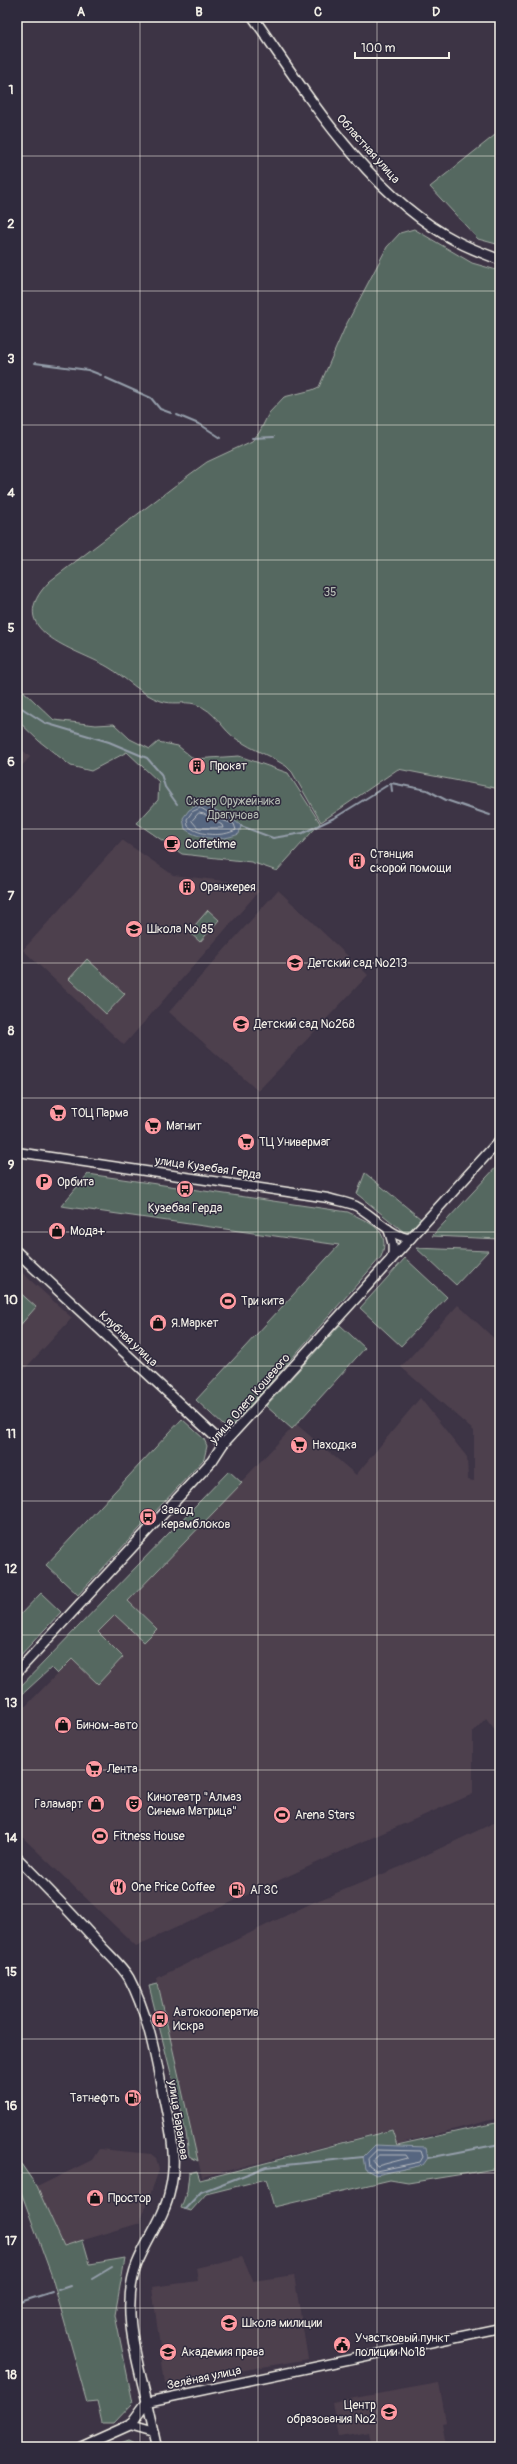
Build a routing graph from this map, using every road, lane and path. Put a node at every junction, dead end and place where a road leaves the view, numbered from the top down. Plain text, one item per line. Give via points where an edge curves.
1 (253, 17) edge
2 (500, 260) edge
3 (500, 1140) edge
4 (17, 1152) edge
5 (388, 1229) junction
6 (411, 1238) junction
7 (17, 1252) edge
8 (391, 1260) junction
9 (223, 1444) junction
10 (17, 1672) edge
11 (17, 1858) edge
12 (500, 2328) edge
13 (147, 2402) junction
14 (130, 2425) junction
15 (154, 2432) junction
16 (81, 2447) edge
17 (157, 2447) edge

1 - 2 main road, Областная улица via 315,106 374,176 429,224 458,242
3 - 6 main road, улица Олега Кошевого
4 - 5 street, улица Кузебая Герда via 328,1198 354,1205
5 - 6 street, улица Кузебая Герда via 398,1237
5 - 8 street via 393,1243
6 - 8 main road, улица Олега Кошевого
7 - 9 main road, Клубная улица
8 - 9 main road, улица Олега Кошевого
9 - 10 main road, улица Олега Кошевого via 212,1461
11 - 13 main road, улица Баранова via 60,1900 126,1974 140,2001 148,2025 167,2112 174,2169 166,2208 148,2237 136,2267 132,2296 131,2331
12 - 13 street, Зелёная улица
13 - 14 main road
13 - 15 street, улица Баранова
14 - 15 street
14 - 16 main road
15 - 17 street, улица Баранова

